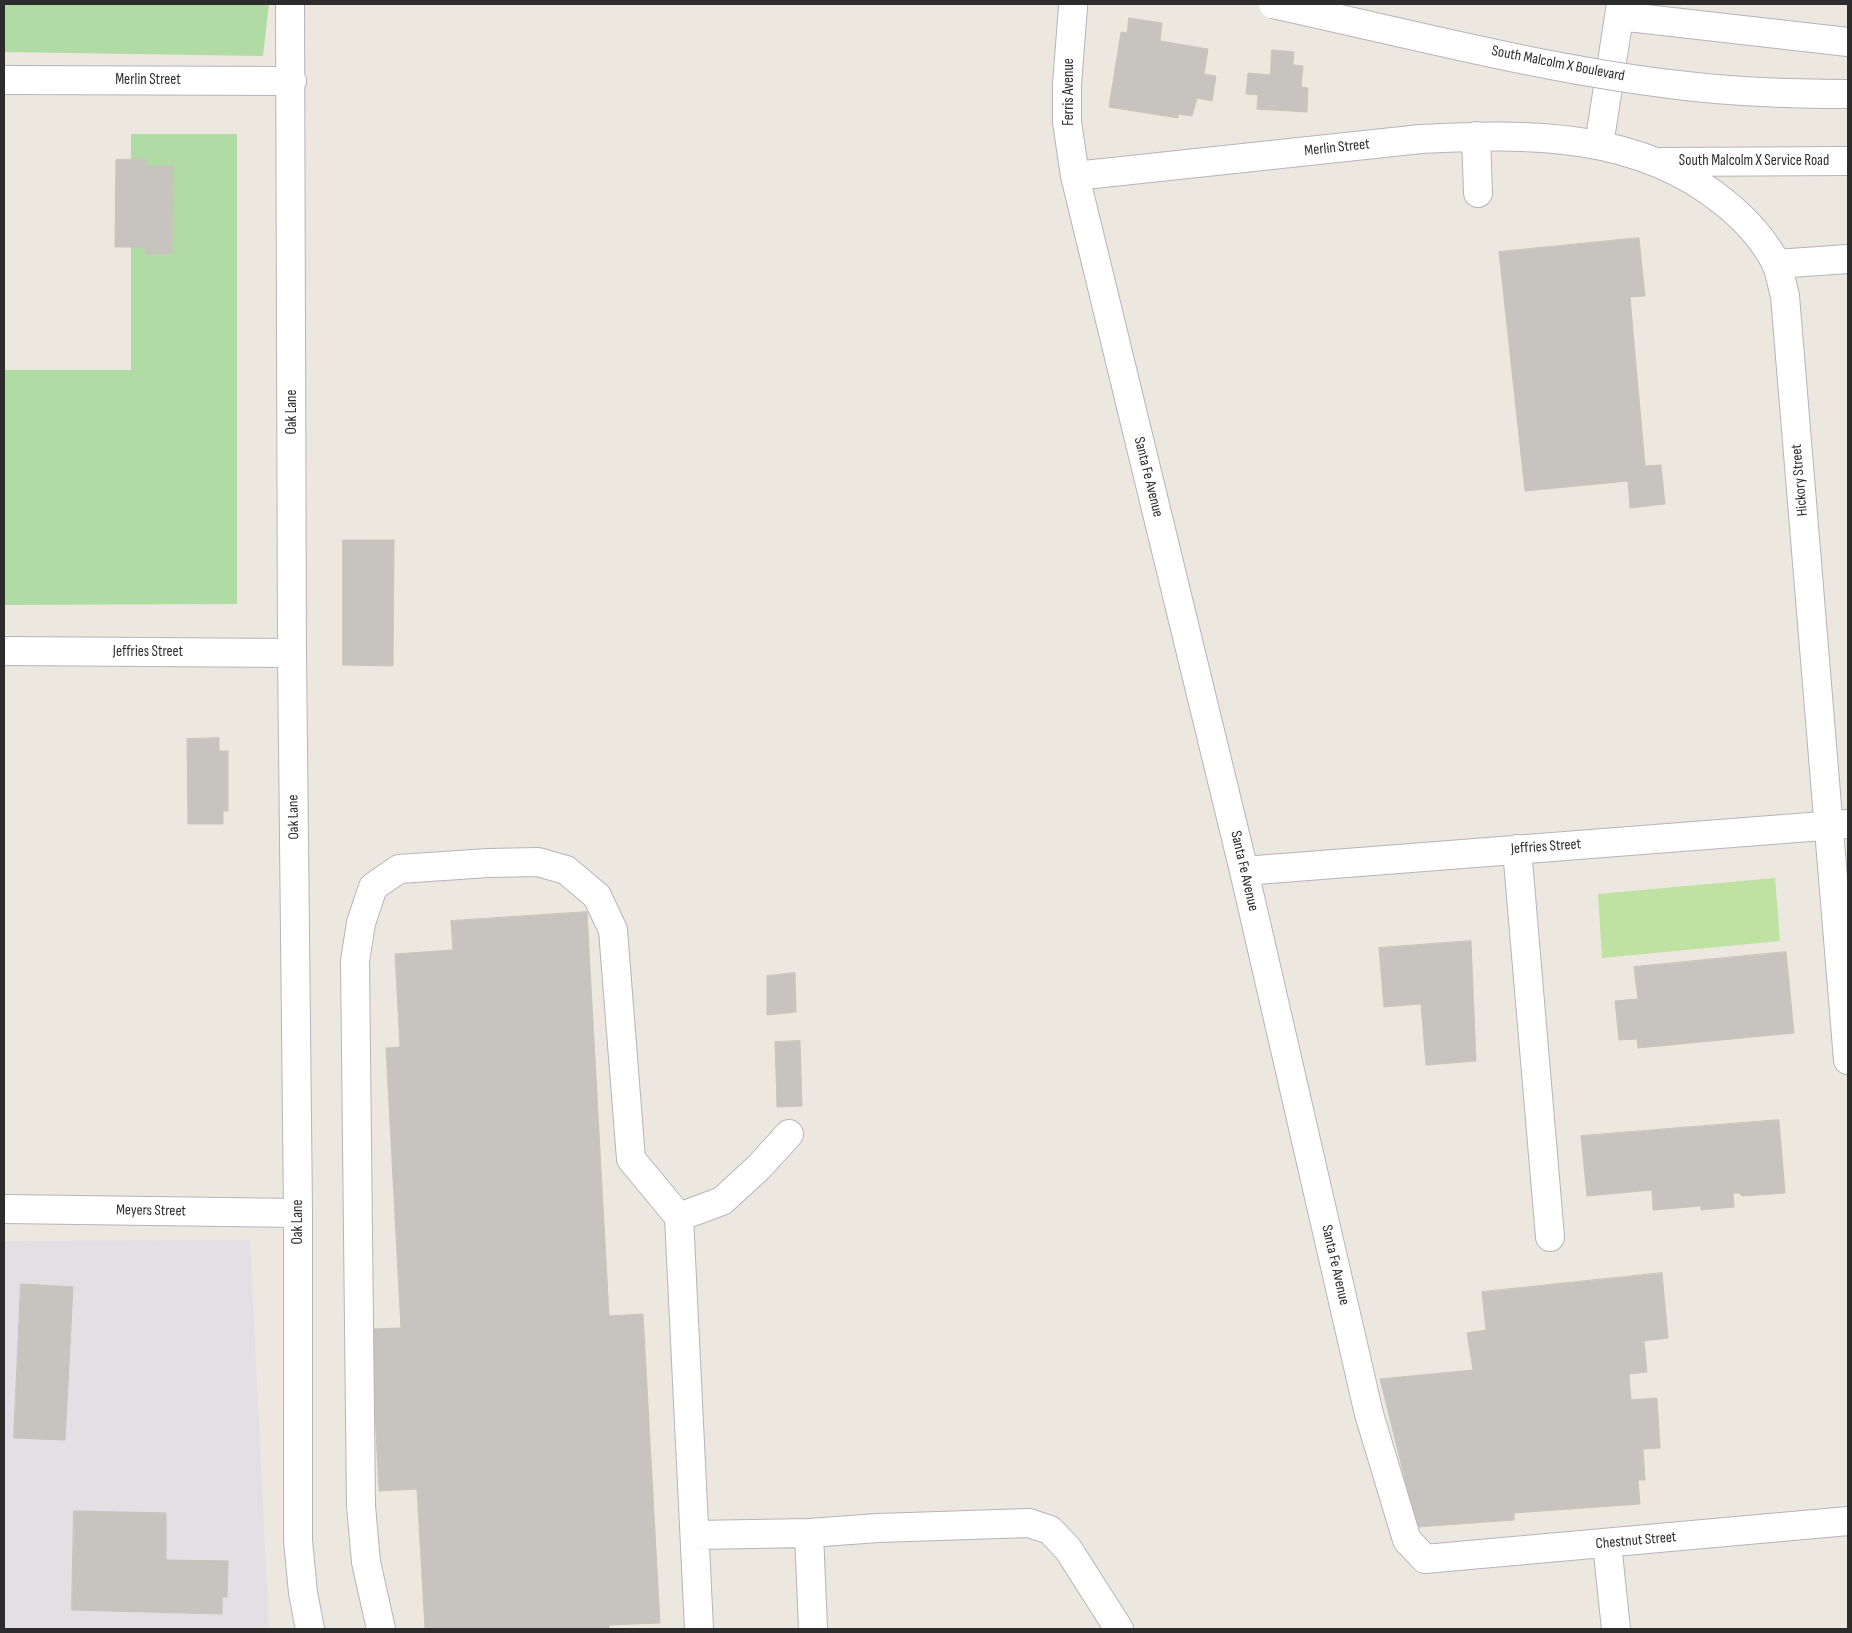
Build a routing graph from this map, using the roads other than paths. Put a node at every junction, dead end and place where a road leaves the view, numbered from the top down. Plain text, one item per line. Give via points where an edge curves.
1 (290, 4) edge
2 (1272, 4) edge
3 (1073, 7) dead end
4 (1620, 10) edge
5 (1848, 42) edge
6 (4, 80) edge
7 (292, 81) junction
8 (1848, 94) edge
9 (1476, 136) junction
10 (1599, 145) junction
11 (1848, 160) edge
12 (1659, 162) junction
13 (1075, 176) junction
14 (1478, 194) dead end
15 (1848, 259) edge
16 (1776, 264) junction
17 (4, 650) edge
18 (292, 653) junction
19 (1838, 825) edge
20 (1517, 849) junction
21 (1244, 871) junction
22 (1848, 1055) edge
23 (1848, 1060) edge
24 (790, 1134) dead end
25 (4, 1210) edge
26 (298, 1212) junction
27 (679, 1217) junction
28 (1550, 1237) dead end
29 (1848, 1521) edge
30 (809, 1533) junction
31 (695, 1535) junction
32 (1608, 1544) junction
33 (1424, 1559) joint
34 (310, 1629) edge
35 (381, 1629) edge
36 (699, 1629) edge
37 (813, 1629) edge
38 (1119, 1629) edge
39 (1616, 1629) edge

1 - 7 street, Oak Lane
2 - 8 street, South Malcolm X Boulevard, bridge via 1558,66 1678,86 1794,94
3 - 13 street, Ferris Avenue via 1067,122
4 - 5 street
4 - 10 street
6 - 7 street, Merlin Street
7 - 18 street, Oak Lane
9 - 10 street, Merlin Street
9 - 13 street, Merlin Street
9 - 14 street
10 - 12 street, Hickory Street
11 - 12 street, South Malcolm X Service Road
12 - 16 street, Hickory Street via 1706,188 1744,218 1759,235
13 - 21 street, Santa Fe Avenue
15 - 16 street
16 - 19 street, Hickory Street via 1785,296
17 - 18 street, Jeffries Street
18 - 26 street, Oak Lane
19 - 20 street, Jeffries Street
19 - 22 street, Hickory Street
20 - 21 street, Jeffries Street
20 - 28 street
21 - 33 street, Santa Fe Avenue via 1368,1414 1407,1540
22 - 23 street, Hickory Street
24 - 27 street via 722,1201
25 - 26 street, Meyers Street
26 - 34 street, Oak Lane via 298,1540
27 - 31 street
27 - 35 street via 631,1160 613,930 597,896 566,870 538,862 399,869 374,887 361,923 355,961 361,1506 366,1562
29 - 32 street, Chestnut Street
30 - 31 street
30 - 37 street
30 - 38 street via 1029,1523 1050,1530 1068,1549
31 - 36 street
32 - 33 street, Chestnut Street
32 - 39 street

